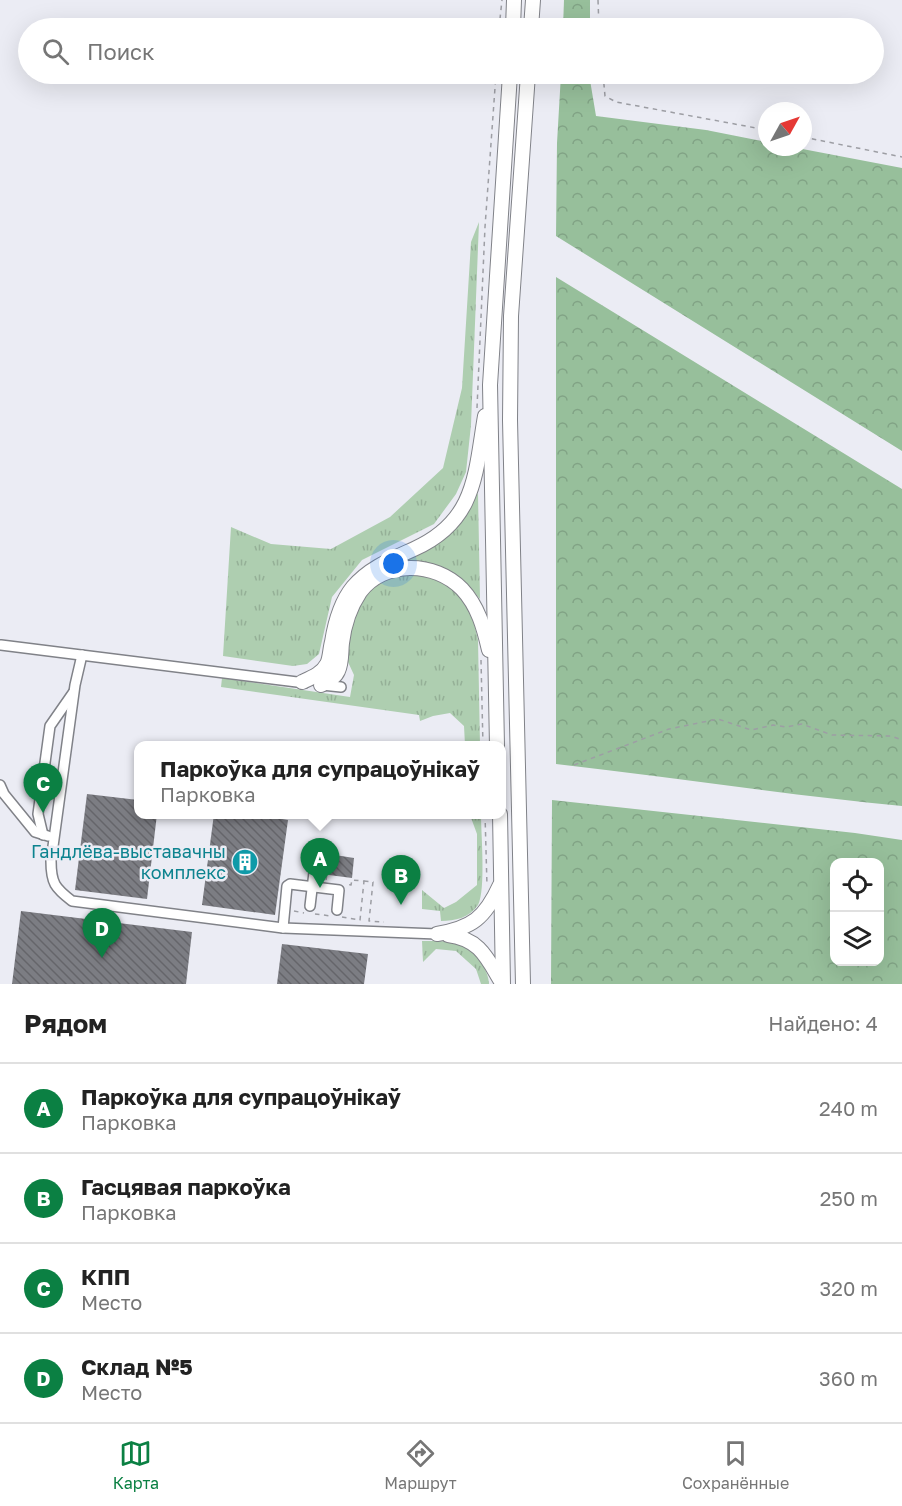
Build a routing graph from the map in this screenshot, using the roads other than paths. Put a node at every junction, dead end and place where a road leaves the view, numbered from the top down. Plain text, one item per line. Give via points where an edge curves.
1 (514, 0) edge
2 (533, 0) edge
3 (513, 18) edge
4 (532, 18) edge
5 (509, 84) edge
6 (527, 84) edge
7 (490, 385) junction
8 (0, 647) edge
9 (82, 655) junction
10 (495, 673) junction
11 (302, 682) junction
12 (321, 685) junction
13 (341, 687) dead end
14 (74, 692) junction
15 (497, 741) edge
16 (1, 790) edge
17 (500, 819) edge
18 (43, 835) junction
19 (54, 838) junction
20 (315, 864) dead end
21 (502, 880) junction
22 (313, 886) junction
23 (310, 906) dead end
24 (336, 910) dead end
25 (283, 928) junction
26 (437, 934) junction
27 (503, 984) edge
28 (523, 984) edge

1 - 3 highway
2 - 4 highway
5 - 7 highway
6 - 28 highway via 511,316 510,420
7 - 10 highway
7 - 11 highway via 472,487 458,516 441,535 374,569 352,588 338,614 328,664 317,676
8 - 9 lane
9 - 11 lane
9 - 14 lane
10 - 12 highway via 482,622 462,588 432,570 402,568 386,572 360,592 345,624 339,670
10 - 15 highway
11 - 12 lane
12 - 13 lane
14 - 18 lane via 50,726 38,814
14 - 19 lane
16 - 18 lane via 35,832
17 - 21 highway
18 - 19 lane
19 - 25 lane via 51,879 72,901
20 - 22 lane
21 - 26 highway via 478,918 460,930
21 - 27 highway
22 - 23 lane
22 - 24 lane via 339,890
22 - 25 lane via 287,886
25 - 26 lane
26 - 27 highway via 459,937 478,947

